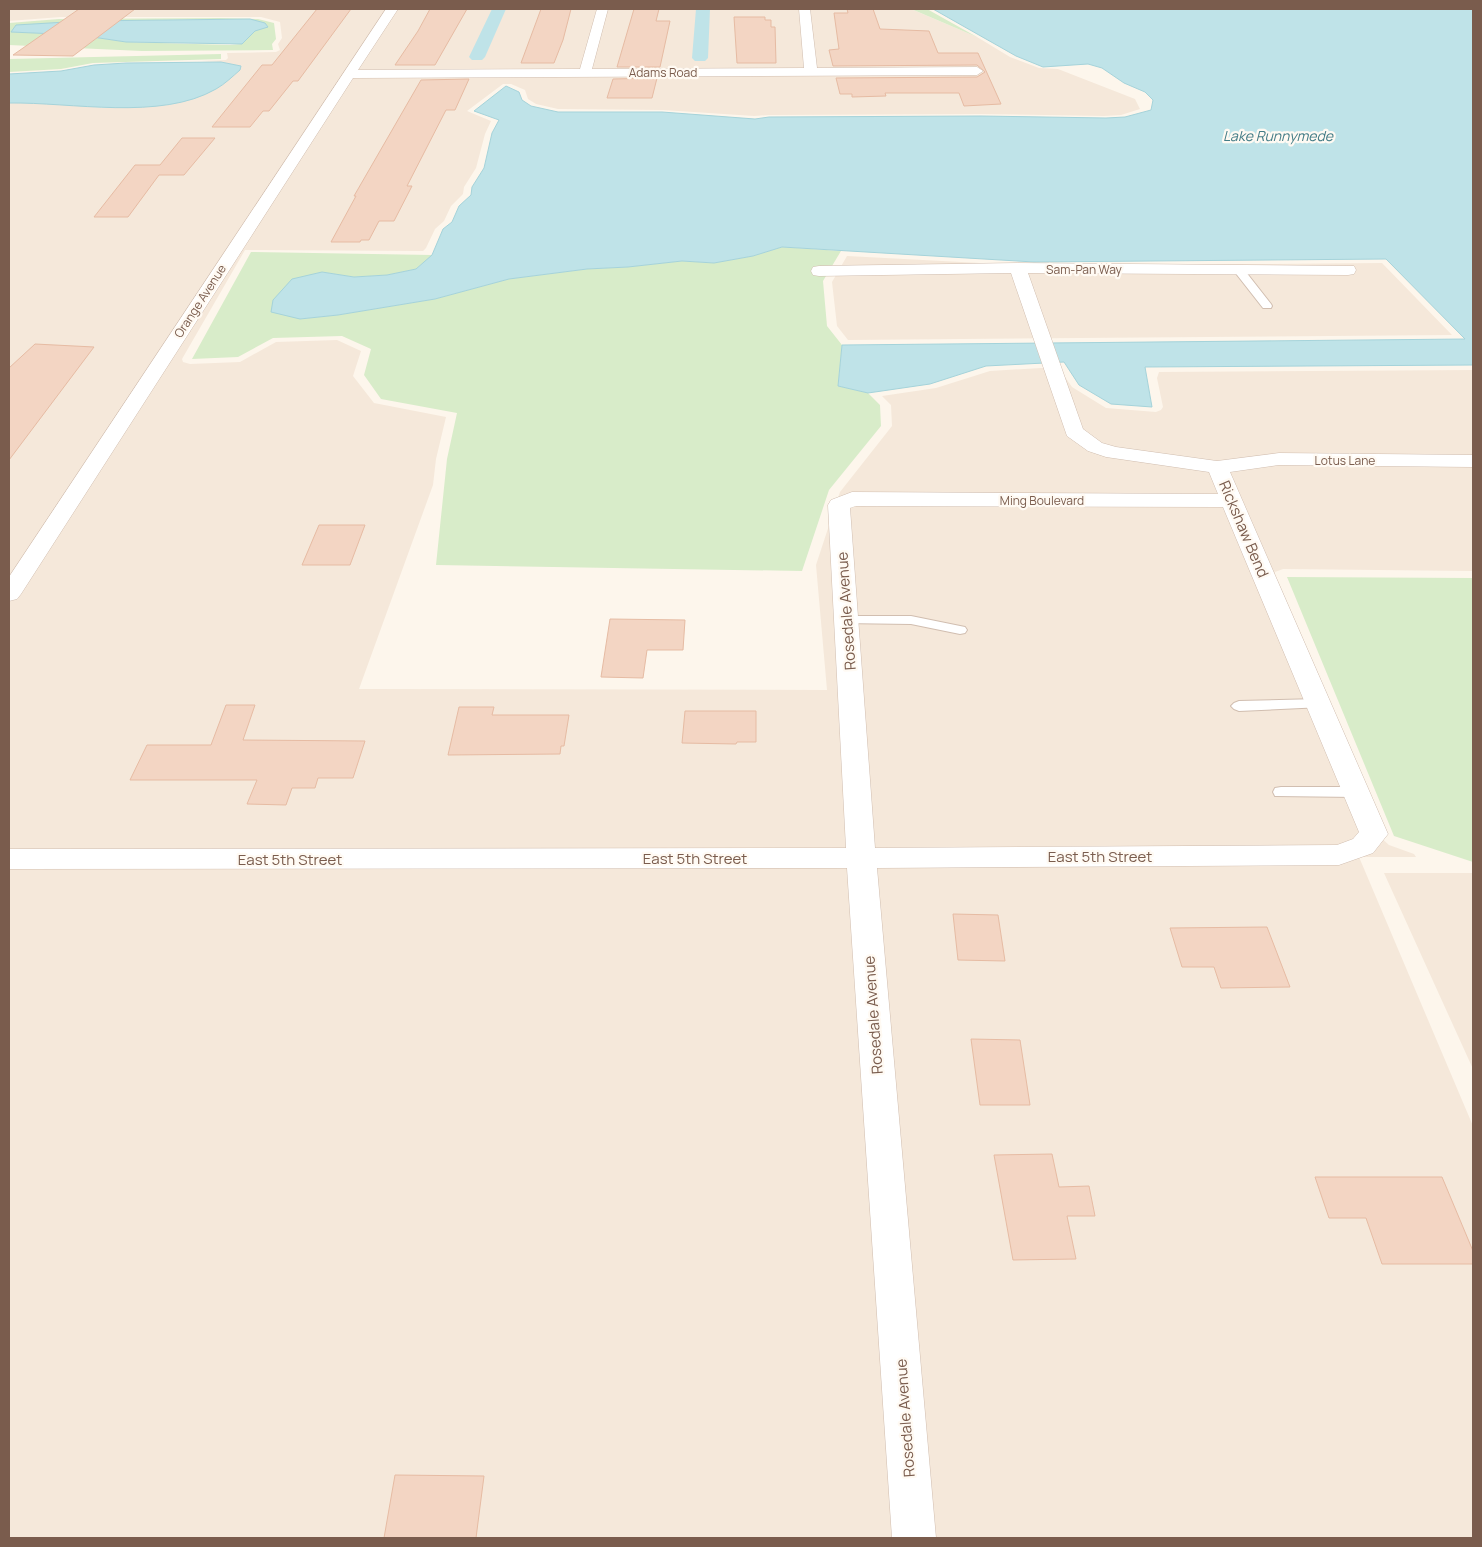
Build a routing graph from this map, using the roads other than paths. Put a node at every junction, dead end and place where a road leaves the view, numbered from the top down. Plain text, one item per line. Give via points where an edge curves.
1 (392, 9) edge
2 (602, 9) edge
3 (805, 9) edge
4 (977, 71) dead end
5 (585, 72) junction
6 (811, 72) junction
7 (350, 74) junction
8 (1018, 268) junction
9 (1238, 269) junction
10 (1348, 270) dead end
11 (820, 271) dead end
12 (1267, 306) dead end
13 (1473, 461) edge
14 (1217, 466) junction
15 (852, 499) joint
16 (1231, 501) junction
17 (9, 594) edge
18 (846, 620) junction
19 (960, 630) dead end
20 (1318, 704) junction
21 (1238, 706) dead end
22 (1281, 792) dead end
23 (1356, 792) junction
24 (1374, 834) joint
25 (861, 858) junction
26 (9, 859) edge
27 (914, 1538) edge

1 - 7 street, Orange Avenue
2 - 5 street
3 - 6 street
4 - 6 street, Adams Road
5 - 6 street, Adams Road
5 - 7 street, Adams Road
7 - 17 street, Orange Avenue
8 - 9 street, Sam-Pan Way
8 - 11 street, Sam-Pan Way
8 - 14 street, Rickshaw Bend via 1074,432 1089,444 1113,453
9 - 10 street, Sam-Pan Way
9 - 12 lane
13 - 14 street, Lotus Lane via 1279,460
14 - 16 street, Rickshaw Bend
15 - 16 street, Ming Boulevard
15 - 18 street, Rosedale Avenue via 839,505
16 - 20 street, Rickshaw Bend
18 - 19 lane via 911,620
18 - 25 street, Rosedale Avenue
20 - 21 lane
20 - 23 street, Rickshaw Bend
22 - 23 lane
23 - 24 street, Rickshaw Bend
24 - 25 street, East 5th Street via 1363,846 1339,855
25 - 26 street, East 5th Street
25 - 27 street, Rosedale Avenue

